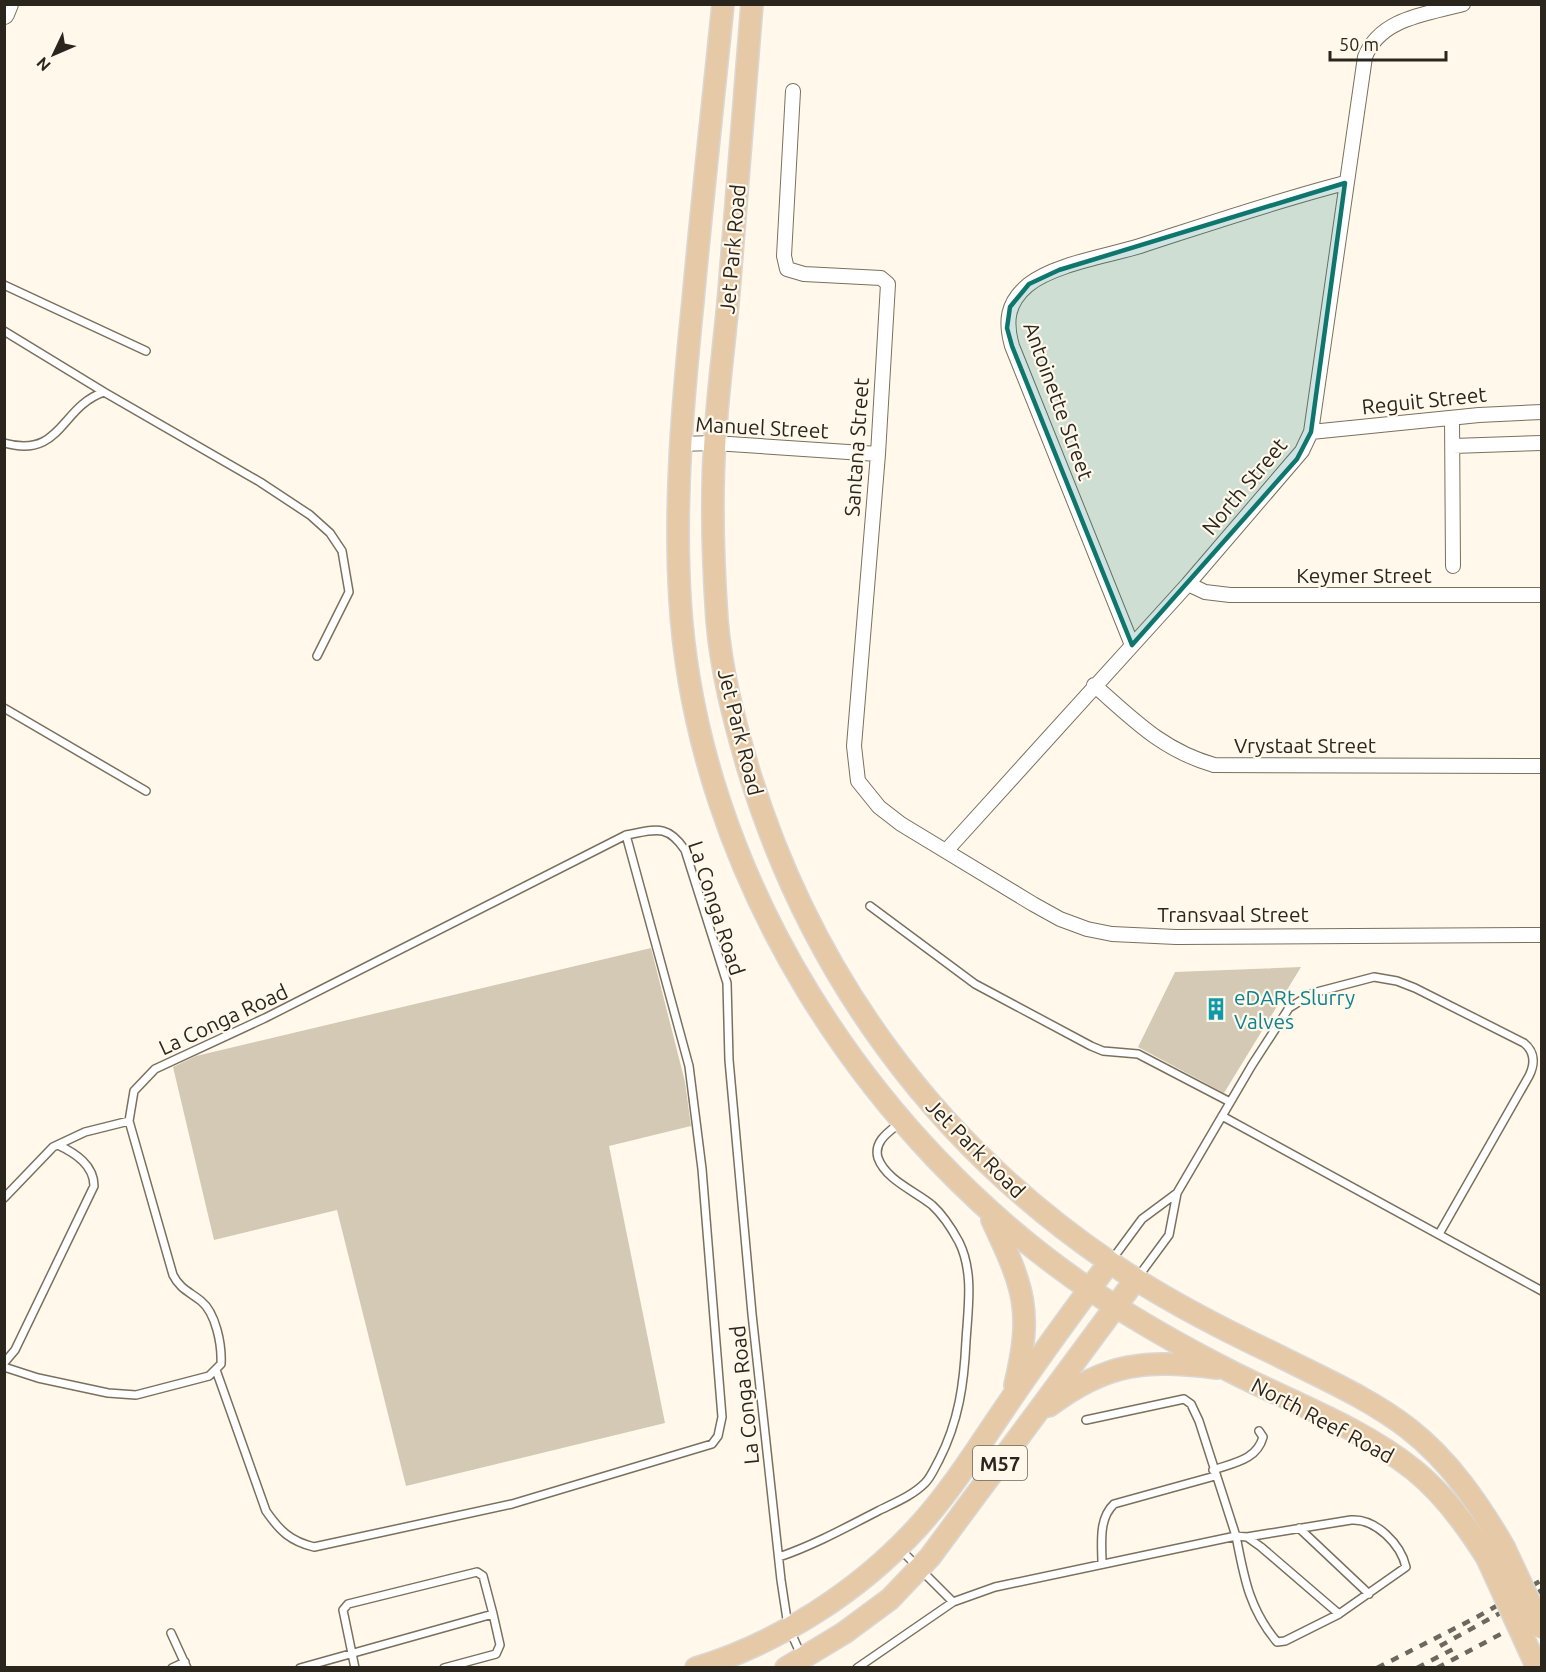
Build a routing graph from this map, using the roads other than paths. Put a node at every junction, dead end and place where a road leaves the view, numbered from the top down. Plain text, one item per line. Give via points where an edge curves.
1 (8, 4) edge
2 (723, 4) edge
3 (752, 4) edge
4 (1463, 4) edge
5 (4, 14) edge
6 (793, 91) dead end
7 (1345, 183) junction
8 (4, 285) edge
9 (4, 331) edge
10 (146, 351) dead end
11 (104, 392) junction
12 (1542, 412) edge
13 (1452, 418) junction
14 (1311, 432) junction
15 (4, 443) edge
16 (714, 443) junction
17 (1542, 443) edge
18 (679, 444) junction
19 (1453, 446) junction
20 (878, 454) junction
21 (1453, 566) dead end
22 (1188, 584) junction
23 (1542, 595) edge
24 (1132, 645) junction
25 (317, 656) dead end
26 (1094, 686) junction
27 (4, 708) edge
28 (1542, 766) edge
29 (146, 791) dead end
30 (626, 835) junction
31 (946, 851) junction
32 (870, 906) dead end
33 (1542, 936) edge
34 (1230, 1102) junction
35 (1222, 1116) junction
36 (903, 1120) junction
37 (129, 1121) junction
38 (58, 1145) junction
39 (1177, 1193) junction
40 (4, 1198) edge
41 (988, 1212) junction
42 (1439, 1234) junction
43 (1109, 1263) junction
44 (1136, 1279) junction
45 (1089, 1289) junction
46 (1542, 1291) edge
47 (1114, 1306) junction
48 (4, 1362) edge
49 (4, 1367) edge
50 (216, 1370) junction
51 (1227, 1370) junction
52 (1012, 1397) junction
53 (1034, 1416) junction
54 (1086, 1420) dead end
55 (1259, 1431) dead end
56 (1214, 1473) junction
57 (1299, 1528) junction
58 (1236, 1536) junction
59 (1247, 1537) junction
60 (897, 1547) junction
61 (1495, 1553) junction
62 (779, 1557) junction
63 (1102, 1564) junction
64 (920, 1568) junction
65 (1369, 1594) junction
66 (953, 1602) junction
67 (493, 1614) junction
68 (1339, 1614) junction
69 (788, 1626) junction
70 (1542, 1628) edge
71 (171, 1633) dead end
72 (351, 1651) junction
73 (795, 1663) edge
74 (186, 1665) edge
75 (314, 1665) edge
76 (1536, 1665) edge
77 (172, 1668) edge
78 (300, 1668) edge
79 (355, 1668) edge
80 (444, 1668) edge
81 (696, 1668) edge
82 (857, 1668) edge

1 - 5 street
2 - 18 main road, Jet Park Road
3 - 16 main road, Jet Park Road
4 - 7 street, North Street via 1401,21 1369,47
6 - 20 street, Santana Street via 784,256 787,269 804,274 881,278 888,284
7 - 14 street, North Street
7 - 24 street, Antoinette Street via 1059,270 1029,284 1010,308 1007,328 1012,346
8 - 10 lane
9 - 11 lane
11 - 15 lane via 86,400 47,442 27,447
11 - 25 lane via 260,482 330,532 342,551 349,592
12 - 13 street, Reguit Street
13 - 14 street, Reguit Street
13 - 19 street
14 - 22 street, North Street via 1297,459
16 - 18 street, Manuel Street
16 - 20 street, Manuel Street
16 - 43 main road, Jet Park Road via 717,624 734,718 761,810 802,910 853,1002 915,1086 985,1163 1048,1219
17 - 19 street
18 - 36 main road, Jet Park Road via 680,599 689,679 727,818 773,930 810,996
19 - 21 street
20 - 31 street, Santana Street via 854,767 864,792 879,807
22 - 23 street, Keymer Street via 1213,594 1256,596
22 - 24 street, North Street
24 - 26 street, North Street
26 - 28 street, Vrystaat Street via 1156,740 1214,765
26 - 31 street, North Street
27 - 29 lane
30 - 37 lane, La Conga Road via 155,1070 134,1091
30 - 50 lane via 689,1066 702,1169 722,1417 712,1444 512,1504 314,1547 280,1532 266,1511
30 - 62 lane, La Conga Road via 660,830 675,835 685,850 727,983 729,1060 752,1314
31 - 33 street, Transvaal Street via 1060,919 1112,934
32 - 34 lane via 984,989 1091,1046 1138,1054
34 - 35 lane
34 - 42 lane via 1282,1017 1296,1002 1313,993 1374,977 1415,988 1524,1043 1533,1057 1530,1076
35 - 39 lane
35 - 42 lane
36 - 41 main road, Jet Park Road
36 - 62 lane via 881,1139 877,1156 887,1173 942,1216 959,1242 968,1267 964,1377 956,1419 946,1447 925,1484 811,1546
37 - 38 lane via 85,1132
37 - 50 lane via 173,1275 183,1289 212,1313 221,1356
38 - 40 lane via 34,1164
38 - 48 lane via 79,1157 94,1178 94,1186 15,1350
39 - 43 lane via 1142,1219
39 - 44 lane via 1169,1235
41 - 45 main road, Jet Park Road
41 - 52 main road via 1016,1272 1023,1300 1025,1339
42 - 46 lane
43 - 44 main road, North Reef Road
43 - 45 main road, M57
44 - 47 main road, M57
44 - 61 main road, North Reef Road via 1217,1327 1368,1401 1412,1431 1466,1489
45 - 47 main road, North Reef Road
45 - 52 main road, M57
47 - 51 main road, North Reef Road
47 - 53 main road, M57
49 - 50 lane via 122,1395 149,1393 209,1376
51 - 53 main road via 1173,1363 1128,1366 1092,1379
51 - 61 main road, North Reef Road via 1374,1443 1414,1470
52 - 60 main road, M57 via 918,1527
53 - 64 main road, M57 via 970,1507
54 - 56 lane via 1184,1399 1199,1421
55 - 56 lane via 1263,1437 1261,1446 1251,1456
56 - 58 lane
56 - 63 lane via 1114,1504 1102,1526
57 - 59 lane
57 - 65 lane
57 - 65 lane via 1363,1519 1376,1526 1403,1555 1406,1568
58 - 59 lane
58 - 63 lane
58 - 68 lane via 1248,1597 1277,1642
59 - 68 lane
60 - 64 lane
60 - 69 main road, M57 via 839,1596
61 - 70 main road, North Reef Road, bridge
61 - 76 main road, North Reef Road, bridge
62 - 69 lane, La Conga Road
63 - 66 lane via 994,1587
64 - 66 lane
64 - 73 main road, M57 via 890,1599
65 - 68 lane
66 - 82 lane
67 - 72 lane
67 - 72 lane via 483,1576 477,1572 348,1604 343,1610
67 - 80 lane via 500,1645 496,1654
69 - 73 lane, La Conga Road
69 - 81 main road, M57
71 - 74 lane
72 - 75 lane
72 - 79 lane
74 - 77 lane
75 - 78 lane

